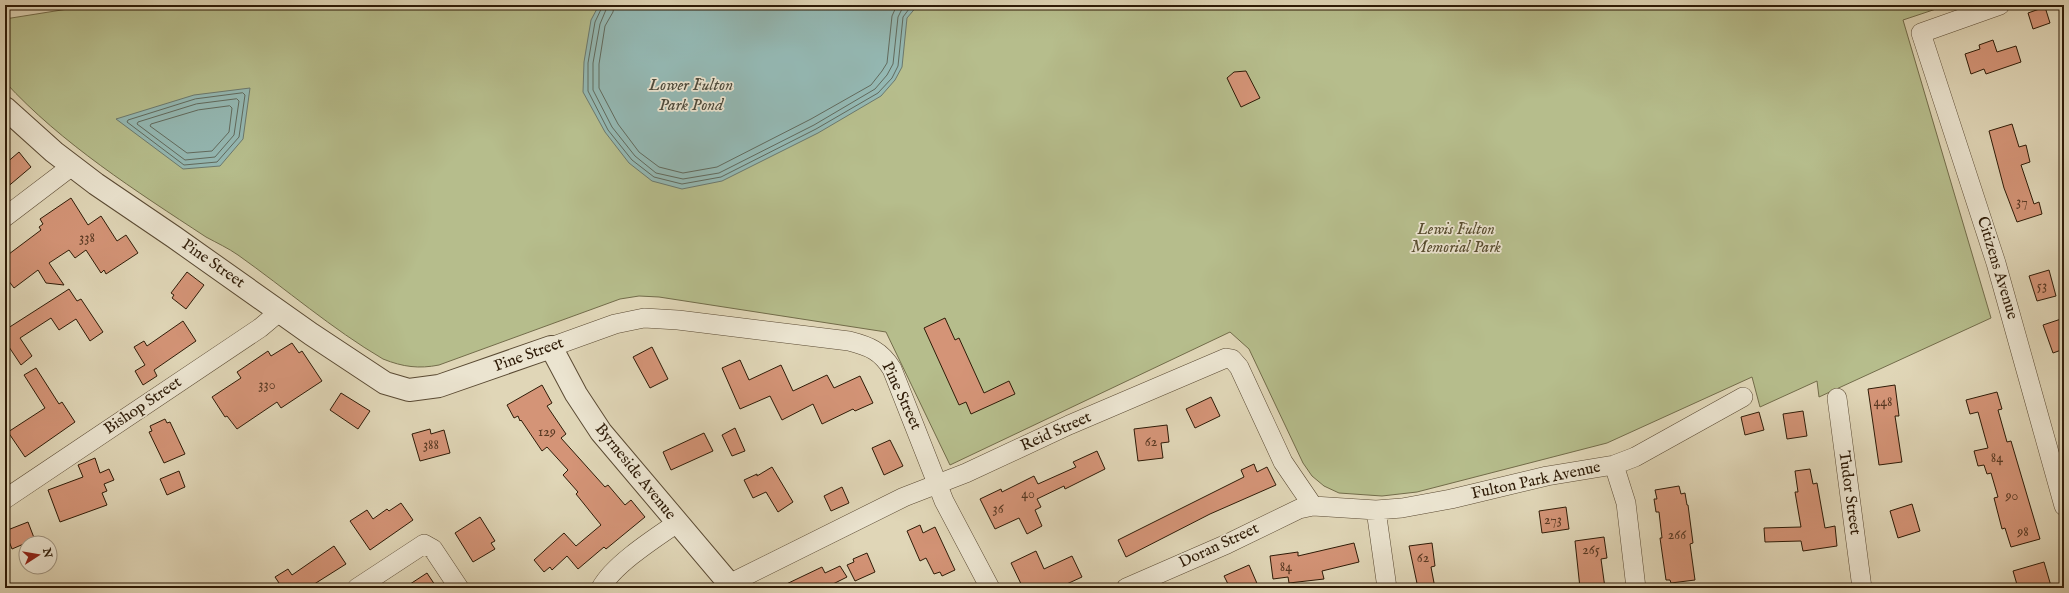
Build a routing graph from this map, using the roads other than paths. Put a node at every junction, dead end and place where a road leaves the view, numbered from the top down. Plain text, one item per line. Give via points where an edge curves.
1 (2000, 5) edge
2 (5, 108) edge
3 (72, 166) junction
4 (5, 216) edge
5 (279, 312) junction
6 (552, 347) junction
7 (1743, 397) dead end
8 (1837, 398) dead end
9 (1614, 465) junction
10 (938, 484) junction
11 (5, 499) edge
12 (1313, 506) junction
13 (2064, 506) edge
14 (1376, 510) junction
15 (677, 523) junction
16 (731, 586) edge
17 (357, 588) edge
18 (459, 588) edge
19 (601, 588) edge
20 (990, 588) edge
21 (1126, 588) edge
22 (1386, 588) edge
23 (1636, 588) edge
24 (1862, 588) edge

1 - 13 street, Citizens Avenue via 1921,33 1996,263
2 - 3 street, Pine Street
3 - 4 street
3 - 5 street, Pine Street
5 - 6 street, Pine Street via 376,378 409,390 452,382
5 - 11 street, Bishop Street via 260,328
6 - 10 street, Pine Street via 615,324 644,318 849,341 868,346 884,357 892,369
6 - 15 street, Byrneside Avenue via 583,406 601,432
7 - 9 street, Fulton Park Avenue via 1635,457
8 - 24 street, Tudor Street
9 - 14 street, Fulton Park Avenue via 1547,476 1425,505
9 - 23 street via 1624,496
10 - 12 street, Reid Street via 966,474 1226,358 1232,359 1239,367 1283,462
10 - 16 street, Reid Street via 904,497
10 - 20 street, Pine Street via 944,501
12 - 14 street, Fulton Park Avenue
12 - 21 street, Doran Street via 1293,512
14 - 22 street
15 - 16 street, Byrneside Avenue
15 - 19 street via 623,564 606,579
17 - 18 street via 416,548 426,544 433,549

